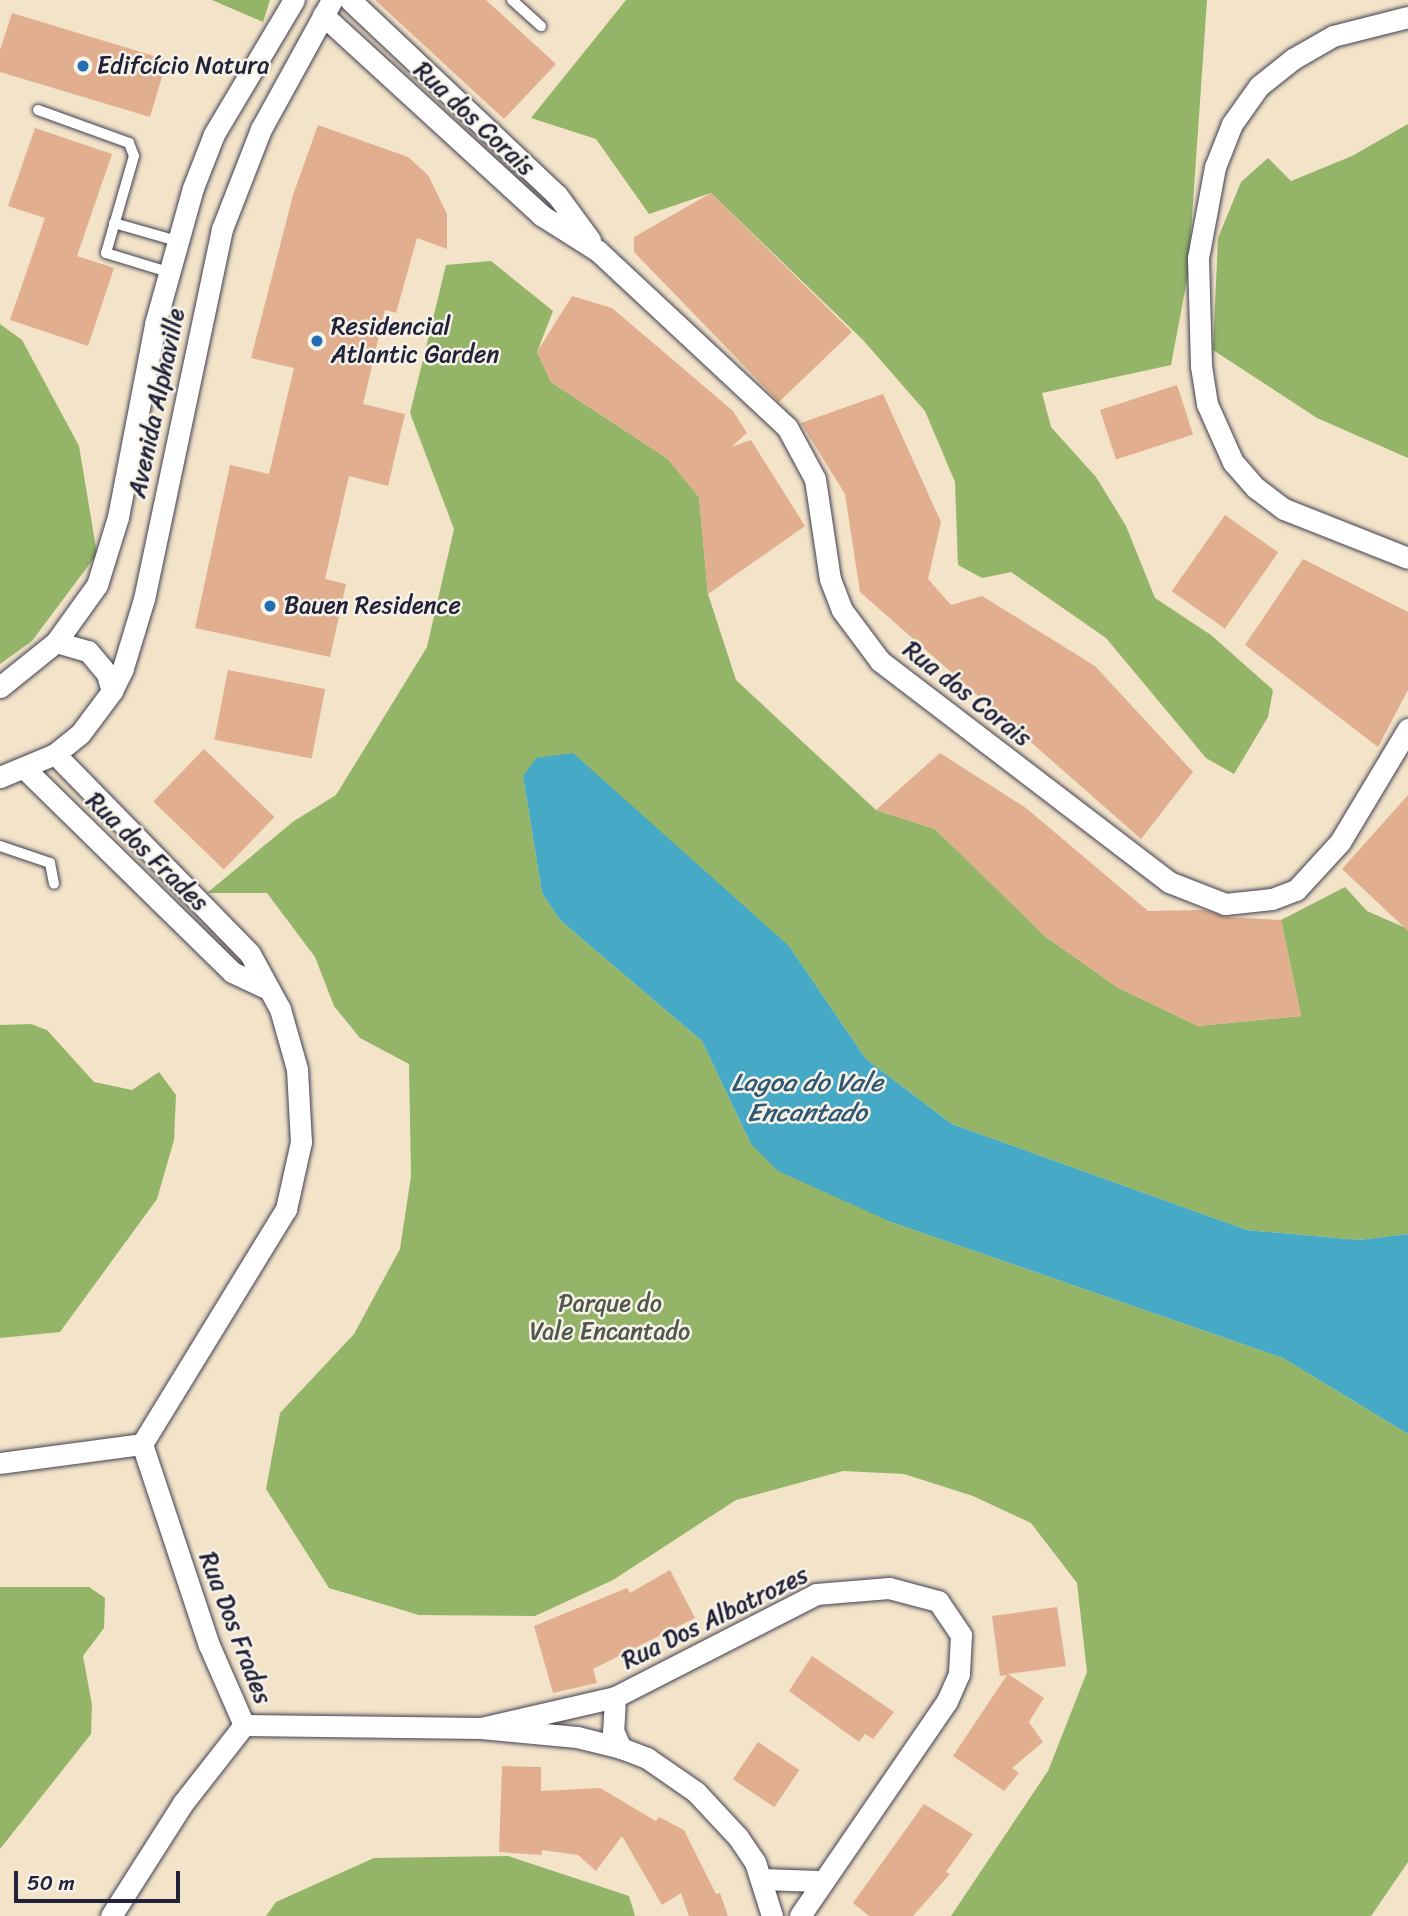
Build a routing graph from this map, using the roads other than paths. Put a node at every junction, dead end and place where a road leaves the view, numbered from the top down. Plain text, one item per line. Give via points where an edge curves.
1 (294, 0) edge
2 (350, 0) edge
3 (512, 0) edge
4 (327, 7) edge
5 (1408, 18) edge
6 (541, 26) dead end
7 (38, 110) dead end
8 (505, 146) junction
9 (486, 166) junction
10 (114, 223) junction
11 (177, 241) junction
12 (598, 251) junction
13 (168, 272) junction
14 (1408, 558) edge
15 (56, 642) junction
16 (0, 687) edge
17 (112, 691) junction
18 (1408, 729) edge
19 (55, 754) junction
20 (25, 769) junction
21 (0, 776) edge
22 (0, 846) edge
23 (54, 884) dead end
24 (201, 904) junction
25 (181, 922) junction
26 (268, 989) junction
27 (142, 1444) junction
28 (0, 1462) edge
29 (615, 1697) junction
30 (244, 1725) junction
31 (481, 1728) junction
32 (621, 1748) junction
33 (761, 1879) junction
34 (819, 1881) junction
35 (111, 1916) edge
36 (772, 1916) edge
37 (800, 1916) edge

1 - 11 street, Avenida Alphaville via 215,134
2 - 8 street, Rua dos Corais
3 - 6 lane
4 - 9 street, Rua dos Corais
4 - 17 street, Avenida Alphaville via 261,129 222,229 144,599
5 - 14 street via 1333,36 1293,58 1259,86 1232,124 1204,208 1198,312 1207,404 1241,471 1284,509
7 - 10 lane via 129,143 134,156
8 - 9 street
8 - 12 street, Rua dos Corais via 557,195
9 - 12 street, Rua dos Corais via 541,215
10 - 11 lane
10 - 13 lane via 106,253
11 - 13 street, Avenida Alphaville
12 - 18 street, Rua dos Corais via 786,427 815,479 830,579 859,637 898,675 1170,882 1225,904 1272,899 1296,890 1340,842
13 - 15 street, Avenida Alphaville via 110,551 97,585
15 - 16 street, Avenida Alphaville
15 - 17 street via 88,651 107,674
17 - 19 street, Avenida Alphaville via 80,734
19 - 20 street, Avenida Alphaville
19 - 24 street, Rua dos Frades
20 - 21 street, Avenida Alphaville
20 - 25 street, Rua dos Frades
22 - 23 lane via 50,863
24 - 25 street
24 - 26 street, Rua dos Frades via 250,954
25 - 26 street, Rua dos Frades via 232,972
26 - 27 street via 280,1009 298,1069 301,1142 296,1176 280,1219
27 - 28 street
27 - 30 street, Rua Dos Frades via 209,1645
29 - 31 street, Rua Dos Albatrozes
29 - 32 street via 613,1731
29 - 34 street, Rua Dos Albatrozes via 816,1594 889,1588 938,1601 961,1635 959,1674 947,1701
30 - 31 street, Rua Dos Frades
30 - 35 street via 183,1803
31 - 32 street, Rua Dos Frades via 577,1737
32 - 33 street, Rua Dos Frades via 647,1758 696,1791 738,1837
33 - 34 street
33 - 36 street, Rua Dos Frades
34 - 37 street, Rua Dos Albatrozes

